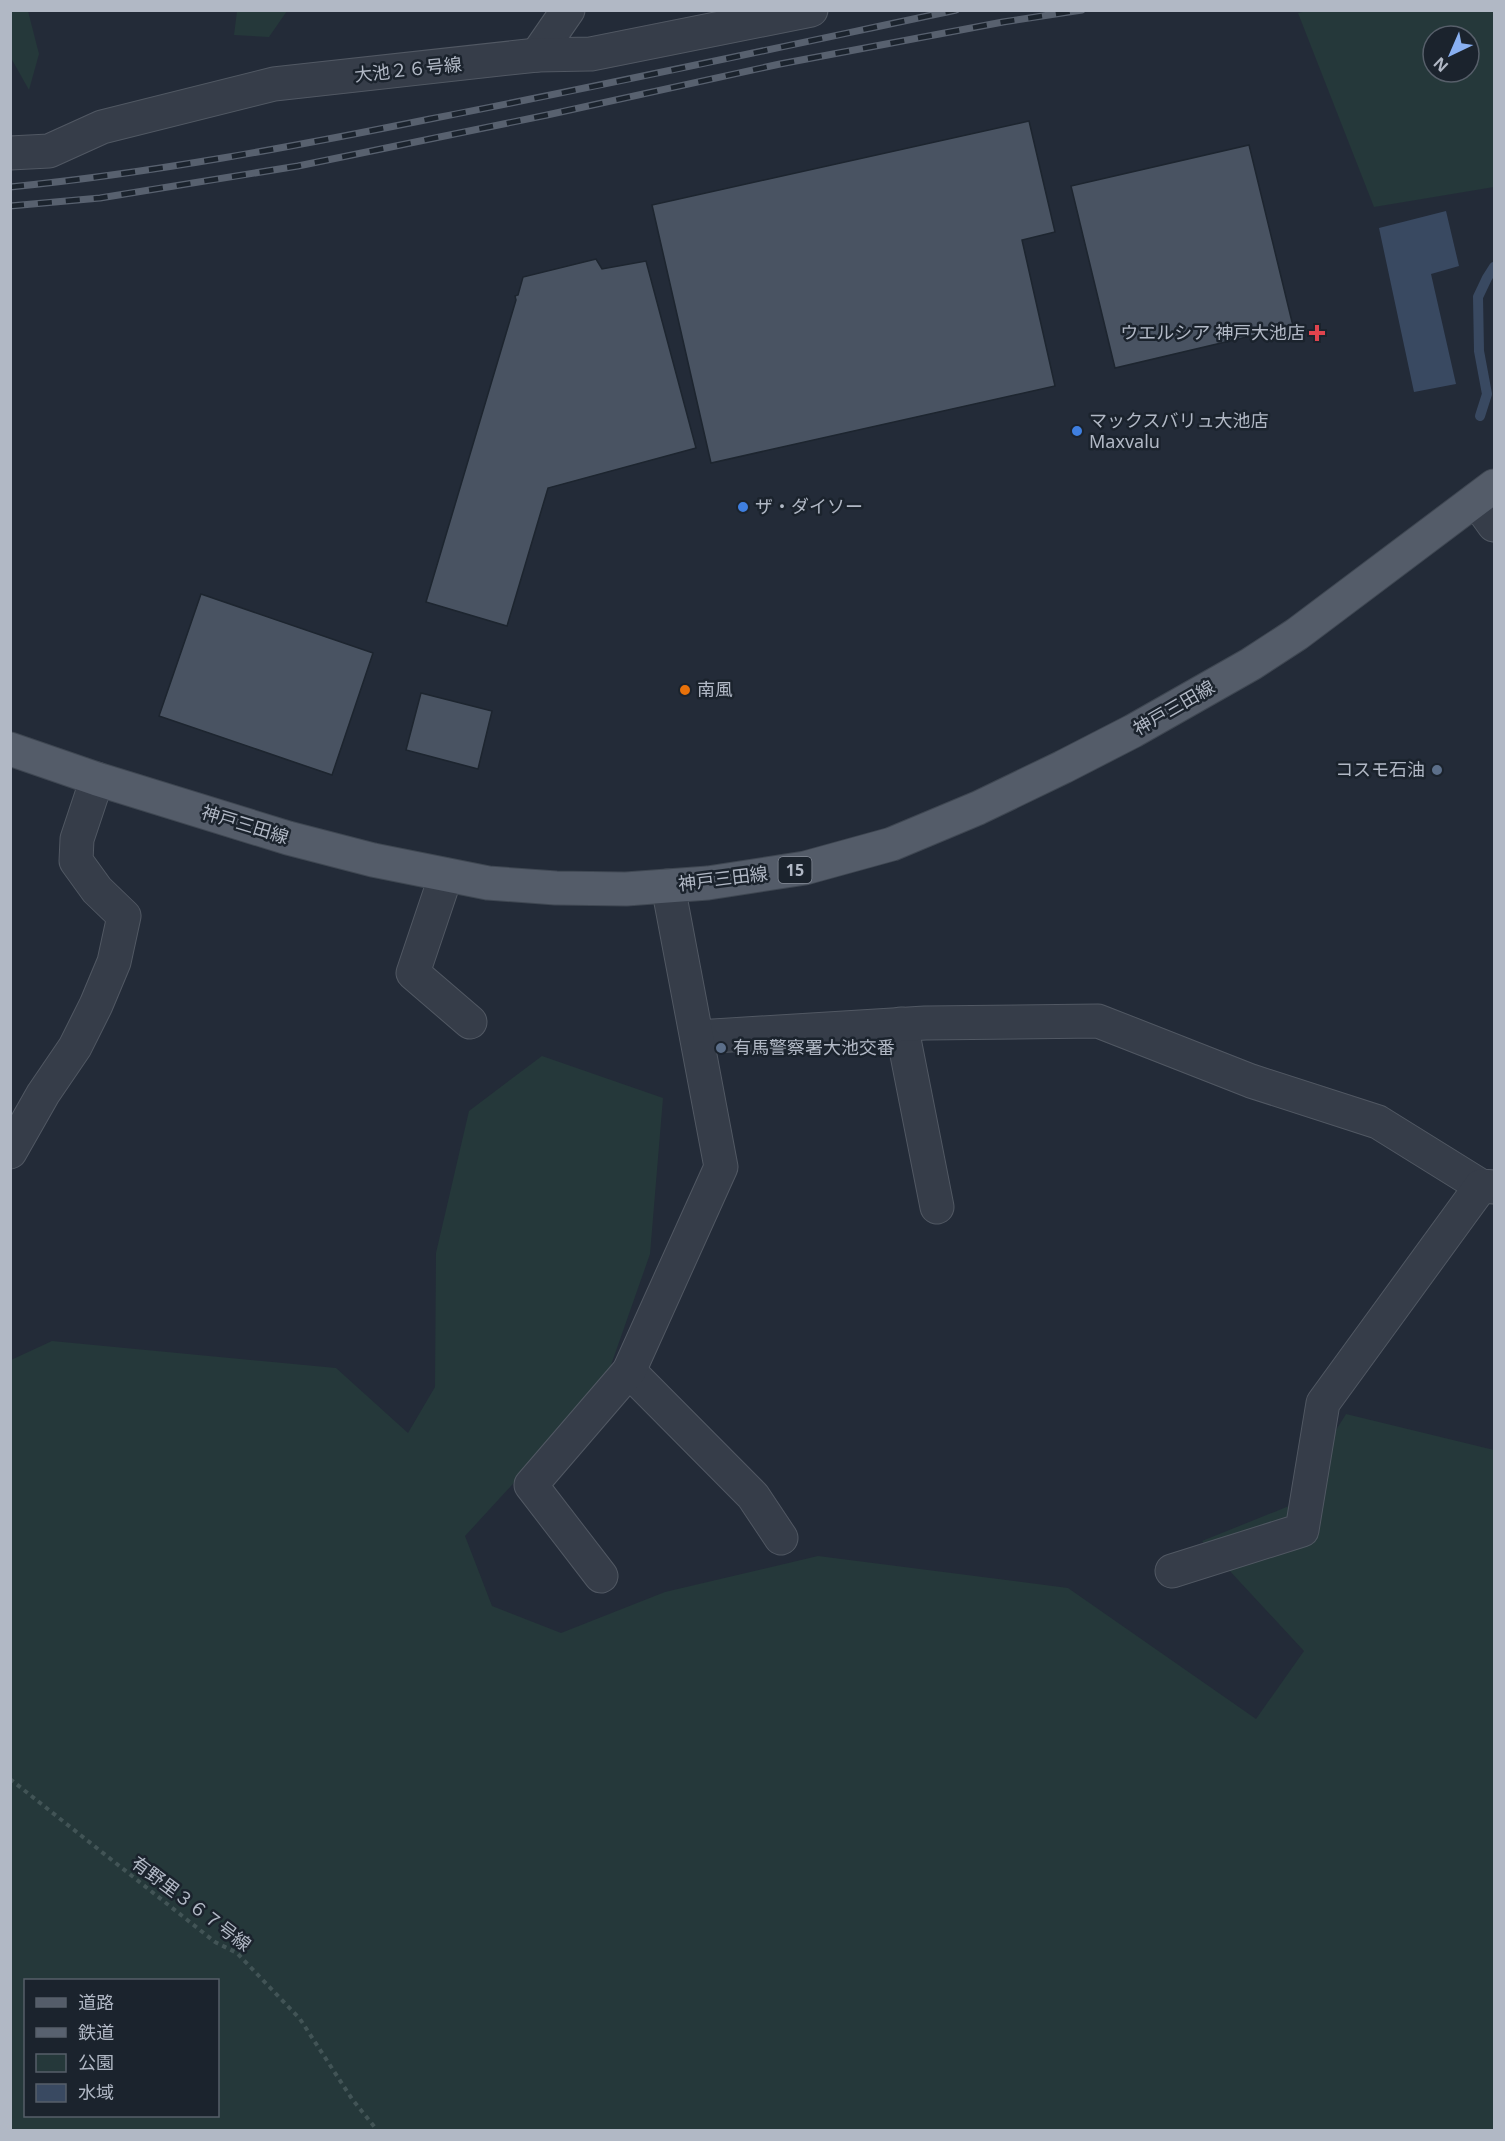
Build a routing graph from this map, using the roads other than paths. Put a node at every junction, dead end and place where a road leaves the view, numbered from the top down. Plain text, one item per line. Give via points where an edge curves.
1 (568, 10) edge
2 (811, 10) edge
3 (537, 55) junction
4 (10, 153) edge
5 (1488, 504) edge
6 (10, 749) edge
7 (98, 779) junction
8 (446, 875) junction
9 (668, 886) junction
10 (470, 1022) dead end
11 (901, 1024) junction
12 (697, 1037) junction
13 (10, 1152) edge
14 (1488, 1186) edge
15 (937, 1207) dead end
16 (629, 1371) junction
17 (782, 1538) dead end
18 (1172, 1571) dead end
19 (601, 1576) dead end

1 - 3 street
2 - 3 street, 大池２６号線 via 591,54
3 - 4 street, 大池２６号線 via 274,84 102,127 49,151
5 - 9 main road, 神戸三田線 / 15 via 1260,658 1133,731 978,808 892,844 805,868
6 - 7 main road, 神戸三田線 / 15
7 - 8 main road, 神戸三田線 / 15 via 288,838
7 - 13 street via 78,838 76,861 124,916 114,962 75,1047 42,1094
8 - 9 main road, 神戸三田線 / 15 via 488,883 556,888
8 - 10 street via 413,973
9 - 12 street
11 - 12 street
11 - 14 street via 1098,1021 1251,1080 1378,1122
11 - 15 street
12 - 16 street via 721,1167
14 - 18 street via 1323,1403 1302,1530
16 - 17 street via 753,1496
16 - 19 street via 531,1485

